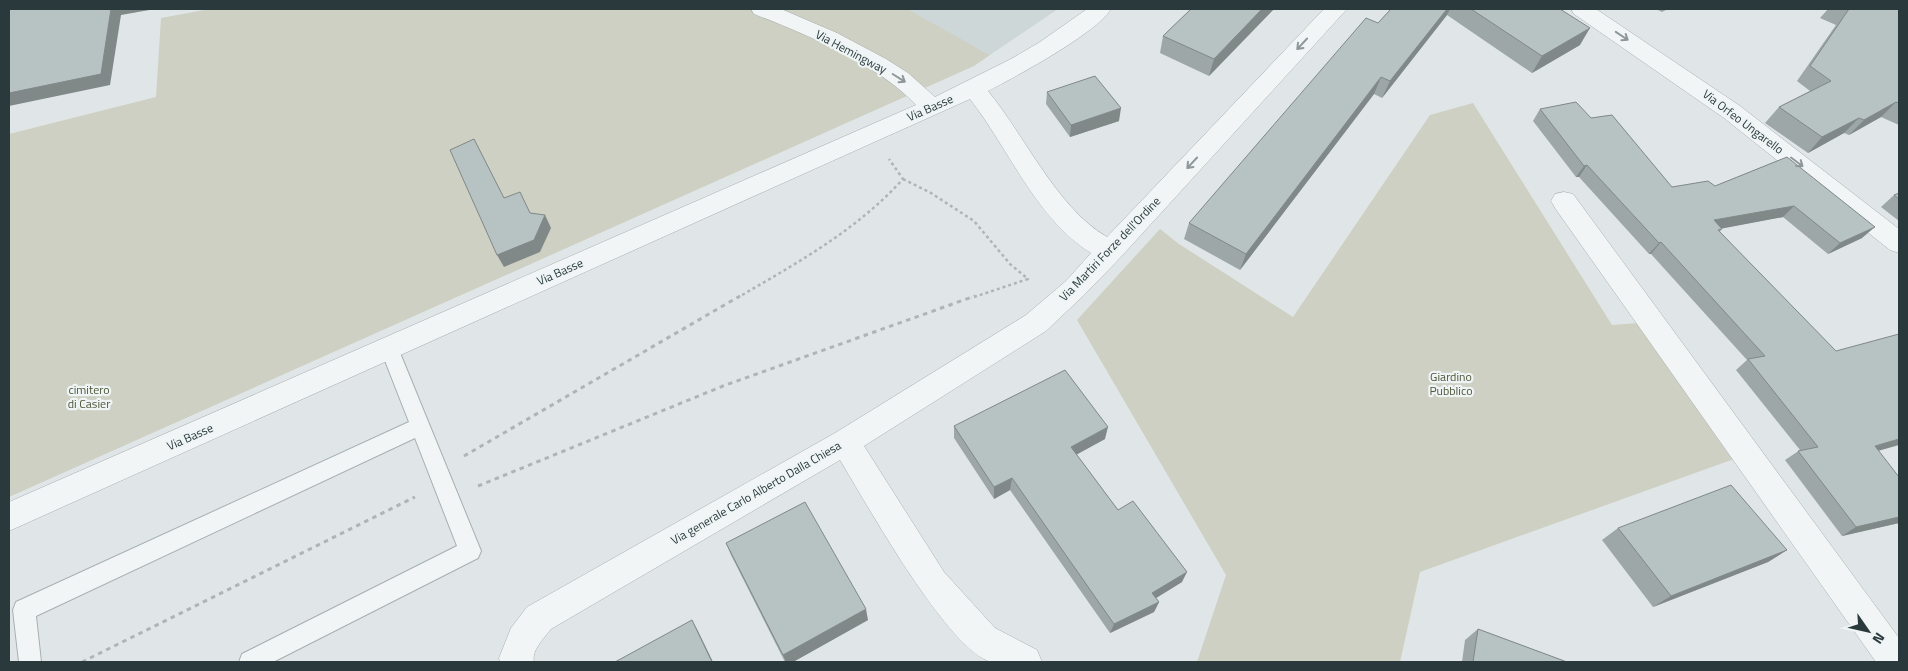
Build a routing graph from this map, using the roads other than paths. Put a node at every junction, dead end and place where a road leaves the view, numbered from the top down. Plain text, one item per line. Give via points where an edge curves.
1 (762, 9) edge
2 (1100, 9) edge
3 (1336, 9) edge
4 (1582, 9) edge
5 (972, 88) junction
6 (932, 108) junction
7 (1564, 201) dead end
8 (1899, 243) edge
9 (1110, 252) junction
10 (389, 348) junction
11 (420, 426) junction
12 (844, 442) junction
13 (9, 517) edge
14 (30, 662) edge
15 (250, 662) edge
16 (517, 662) edge
17 (1025, 662) edge
18 (1896, 662) edge

1 -> 6 street, Via Hemingway via 838,44 903,80
2 - 5 street, Via Basse via 1078,28
3 -> 9 street, Via Martiri Forze dell'Ordine
4 -> 8 street, Via Orfeo Ungarello via 1732,112
5 - 6 street, Via Basse
5 - 9 street via 1065,219 1085,237
6 - 10 street, Via Basse
7 - 18 street
9 - 12 street, Via Martiri Forze dell'Ordine via 1036,323
10 - 11 lane
10 - 13 street, Via Basse
11 - 14 lane via 24,610
11 - 15 lane via 470,551
12 - 16 street, Via generale Carlo Alberto Dalla Chiesa via 538,618 523,640
12 - 17 street, Via generale Carlo Alberto Dalla Chiesa via 933,583 983,640

